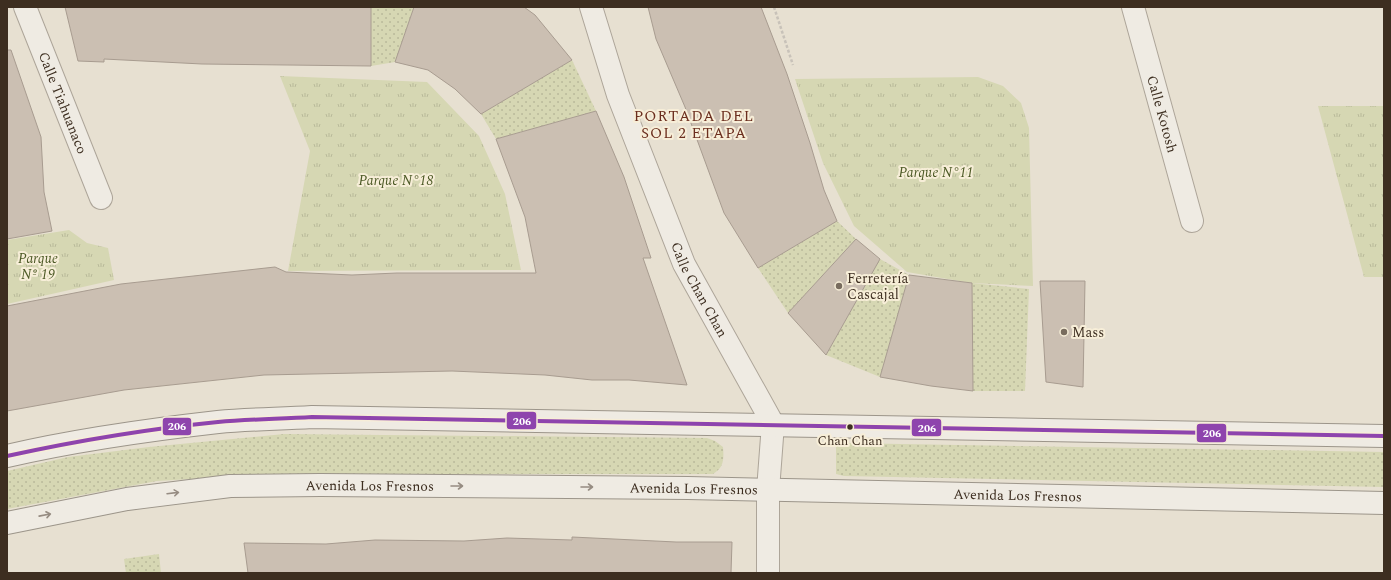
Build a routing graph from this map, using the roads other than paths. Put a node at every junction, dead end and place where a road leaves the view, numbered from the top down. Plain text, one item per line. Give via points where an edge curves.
1 (25, 7) edge
2 (591, 7) edge
3 (1133, 7) edge
4 (101, 198) dead end
5 (1192, 221) dead end
6 (773, 424) junction
7 (1384, 436) edge
8 (7, 456) edge
9 (768, 490) junction
10 (1384, 503) edge
11 (7, 523) edge
12 (768, 573) edge

1 - 4 main road, Calle Tiahuanaco
2 - 6 main road, Calle Chan Chan via 618,95 684,264
3 - 5 main road, Calle Kotosh
6 - 7 main road
6 - 8 main road via 312,417 219,422 130,433 65,443
6 - 9 main road
9 - 10 main road, Avenida Los Fresnos
11 -> 9 main road, Avenida Los Fresnos via 127,499 230,486
9 - 12 main road

